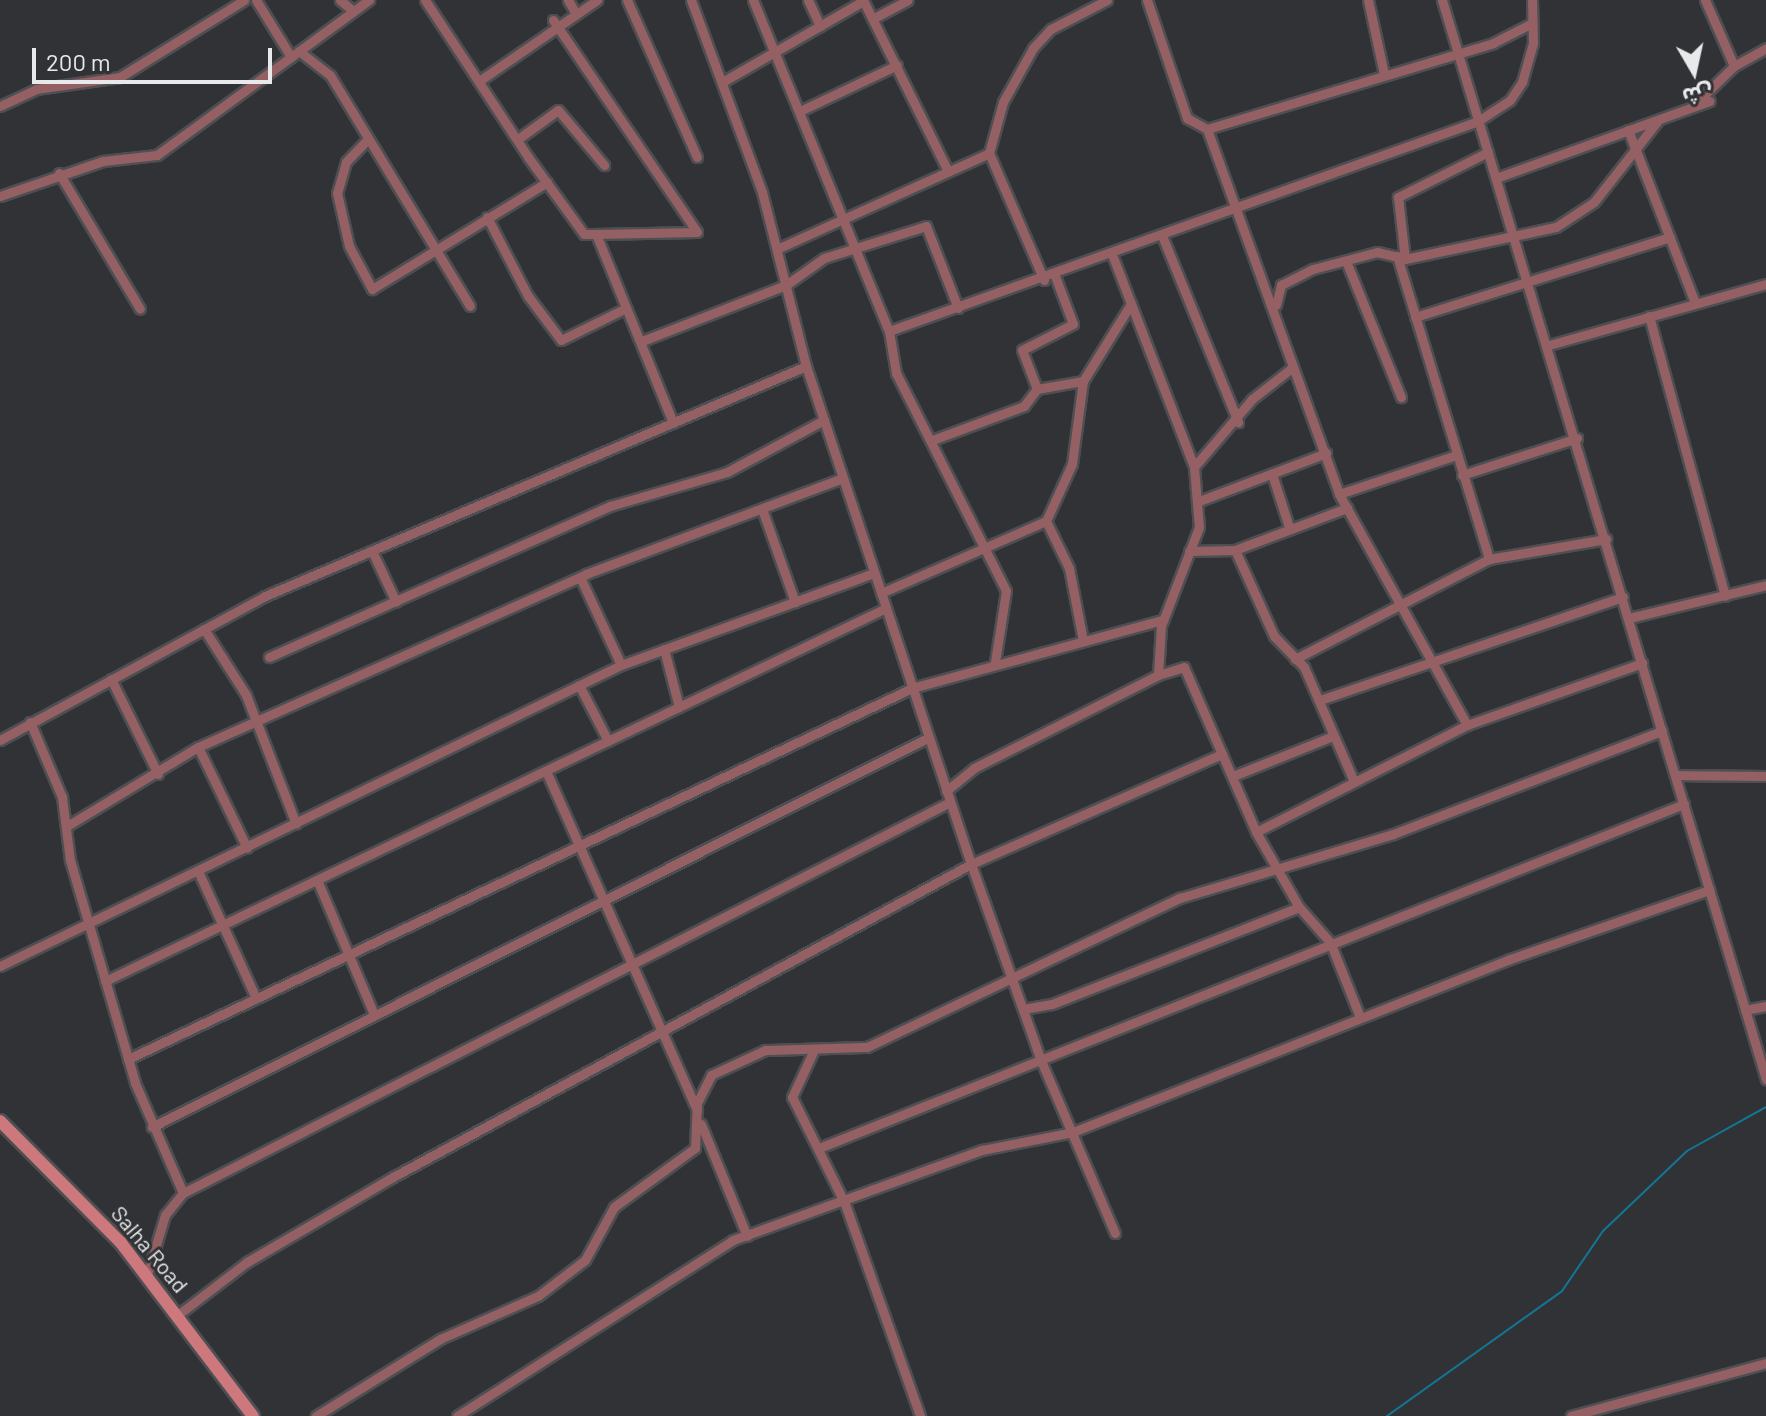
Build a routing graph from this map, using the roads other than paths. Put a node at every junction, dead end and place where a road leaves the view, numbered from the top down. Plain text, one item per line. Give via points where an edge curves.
1 (244, 0) edge
2 (256, 0) edge
3 (340, 0) edge
4 (369, 0) edge
5 (425, 0) edge
6 (568, 0) edge
7 (597, 0) edge
8 (627, 0) edge
9 (691, 0) edge
10 (753, 0) edge
11 (808, 0) edge
12 (863, 0) edge
13 (908, 0) edge
14 (1107, 0) edge
15 (1147, 0) edge
16 (1368, 0) edge
17 (1442, 0) edge
18 (1532, 0) edge
19 (1705, 0) edge
20 (353, 11) junction
21 (575, 12) junction
22 (874, 18) junction
23 (555, 22) junction
24 (1532, 23) junction
25 (820, 26) junction
26 (1766, 51) edge
27 (775, 52) junction
28 (1457, 53) junction
29 (295, 54) junction
30 (897, 65) junction
31 (1734, 66) junction
32 (1384, 74) junction
33 (482, 79) junction
34 (724, 81) junction
35 (1710, 101) dead end
36 (0, 106) edge
37 (1691, 107) junction
38 (802, 110) junction
39 (1659, 119) junction
40 (1478, 121) junction
41 (1207, 129) junction
42 (1628, 130) junction
43 (518, 139) junction
44 (367, 140) junction
45 (1635, 147) junction
46 (1488, 152) junction
47 (989, 153) junction
48 (697, 157) dead end
49 (604, 165) dead end
50 (947, 169) junction
51 (59, 173) junction
52 (1496, 178) junction
53 (547, 182) junction
54 (0, 196) edge
55 (1241, 209) junction
56 (487, 217) junction
57 (843, 218) junction
58 (596, 234) junction
59 (1670, 237) junction
60 (1163, 238) junction
61 (1516, 239) junction
62 (779, 248) junction
63 (857, 250) junction
64 (438, 253) junction
65 (1113, 257) junction
66 (1401, 257) junction
67 (1346, 261) junction
68 (1055, 276) junction
69 (1044, 280) junction
70 (1530, 283) junction
71 (1766, 284) edge
72 (786, 285) junction
73 (1695, 303) junction
74 (1131, 304) junction
75 (1276, 305) junction
76 (470, 306) dead end
77 (958, 308) junction
78 (140, 309) dead end
79 (622, 310) junction
80 (1649, 316) junction
81 (1415, 317) junction
82 (889, 331) junction
83 (642, 341) junction
84 (1549, 345) junction
85 (806, 366) junction
86 (1293, 367) junction
87 (1083, 381) junction
88 (1037, 389) junction
89 (1401, 397) dead end
90 (824, 420) junction
91 (1238, 422) junction
92 (673, 423) junction
93 (1577, 438) junction
94 (935, 439) junction
95 (1326, 453) junction
96 (1456, 455) junction
97 (1194, 467) junction
98 (1272, 474) junction
99 (1462, 475) junction
100 (843, 478) junction
101 (1339, 494) junction
102 (1199, 501) junction
103 (1347, 508) junction
104 (762, 509) junction
105 (1046, 521) junction
106 (1289, 527) junction
107 (1606, 539) junction
108 (990, 548) junction
109 (1235, 550) junction
110 (372, 551) junction
111 (1189, 551) junction
112 (1489, 559) junction
113 (874, 573) junction
114 (580, 577) junction
115 (1766, 585) edge
116 (881, 593) junction
117 (1725, 596) junction
118 (1623, 597) junction
119 (396, 602) junction
120 (795, 602) junction
121 (1400, 603) junction
122 (886, 608) junction
123 (1629, 618) junction
124 (1163, 620) junction
125 (204, 629) junction
126 (1083, 641) junction
127 (664, 649) junction
128 (269, 657) dead end
129 (1295, 659) junction
130 (995, 662) junction
131 (1642, 663) junction
132 (621, 665) junction
133 (1435, 665) junction
134 (1158, 675) junction
135 (111, 679) junction
136 (579, 685) junction
137 (912, 688) junction
138 (1320, 700) junction
139 (679, 707) junction
140 (30, 722) junction
141 (256, 722) junction
142 (1467, 725) junction
143 (1662, 731) junction
144 (1333, 736) junction
145 (929, 737) junction
146 (0, 740) edge
147 (608, 741) junction
148 (198, 747) junction
149 (1222, 754) junction
150 (546, 771) junction
151 (158, 774) junction
152 (1675, 775) junction
153 (1233, 776) junction
154 (1766, 776) edge
155 (1353, 779) junction
156 (946, 791) junction
157 (950, 802) junction
158 (1684, 804) junction
159 (296, 824) junction
160 (67, 826) junction
161 (1256, 832) junction
162 (575, 844) junction
163 (247, 848) junction
164 (971, 864) junction
165 (1277, 869) junction
166 (198, 871) junction
167 (317, 880) junction
168 (1709, 890) junction
169 (601, 901) junction
170 (1299, 907) junction
171 (88, 923) junction
172 (223, 924) junction
173 (1330, 942) junction
174 (346, 954) junction
175 (630, 965) junction
176 (0, 966) edge
177 (1012, 978) junction
178 (105, 981) junction
179 (256, 998) junction
180 (1766, 1006) edge
181 (1023, 1009) junction
182 (1745, 1010) junction
183 (374, 1014) junction
184 (1360, 1017) junction
185 (661, 1032) junction
186 (813, 1052) junction
187 (128, 1059) junction
188 (1042, 1063) junction
189 (1766, 1079) edge
190 (697, 1110) junction
191 (0, 1121) edge
192 (152, 1127) junction
193 (1073, 1132) junction
194 (819, 1148) junction
195 (183, 1193) junction
196 (845, 1204) junction
197 (1115, 1233) dead end
198 (747, 1236) junction
199 (147, 1275) junction
200 (179, 1314) junction
201 (1766, 1363) edge
202 (253, 1416) edge
203 (316, 1416) edge
204 (457, 1416) edge
205 (920, 1416) edge
206 (1571, 1416) edge

1 - 36 street via 120,77 36,89
2 - 29 street
3 - 20 street
4 - 20 street
5 - 33 street
6 - 21 street
7 - 21 street
8 - 48 street
9 - 34 street
10 - 27 street
11 - 25 street
12 - 22 street
12 - 25 street
13 - 22 street
14 - 47 street via 1051,29 1033,48 1003,102
15 - 41 street via 1187,118
16 - 32 street
17 - 28 street
18 - 24 street
19 - 31 street
20 - 29 street
21 - 23 street
22 - 30 street
23 - 33 street
23 - 58 street via 697,232
24 - 28 street
24 - 40 street via 1522,82 1510,100
25 - 27 street
26 - 31 street
27 - 34 street
27 - 38 street
28 - 32 street
28 - 40 street
29 - 44 street via 330,75
29 - 51 street via 157,155
30 - 38 street
30 - 50 street
31 - 37 street
32 - 41 street
33 - 43 street
34 - 62 street
35 - 37 street
37 - 39 street
38 - 57 street
39 - 42 street
39 - 45 street
40 - 46 street
40 - 55 street
41 - 55 street
42 - 45 street
42 - 52 street
43 - 49 street via 558,110
43 - 53 street
44 - 64 street
44 - 64 street via 346,162 337,193 349,246 372,289
45 - 59 street
45 - 61 street via 1594,202 1556,227
46 - 52 street
46 - 66 street via 1398,197
47 - 50 street
47 - 69 street
50 - 57 street
51 - 54 street
51 - 78 street
52 - 61 street
53 - 56 street
53 - 58 street via 584,234
55 - 60 street
55 - 75 street
56 - 64 street
56 - 79 street via 528,296 561,340
57 - 62 street
57 - 63 street
58 - 79 street
59 - 70 street
59 - 73 street
60 - 65 street
60 - 91 street
61 - 66 street
61 - 70 street
62 - 72 street
63 - 72 street via 824,258
63 - 77 street via 926,226
63 - 82 street
64 - 76 street
65 - 68 street
65 - 74 street
66 - 67 street via 1377,252
66 - 81 street
67 - 75 street via 1281,285
67 - 89 street
68 - 69 street
68 - 88 street via 1073,324 1022,350
69 - 77 street via 997,288
70 - 81 street
70 - 84 street
71 - 73 street
72 - 83 street
72 - 85 street
73 - 80 street
74 - 87 street
74 - 97 street
75 - 86 street
77 - 82 street
79 - 83 street
80 - 84 street
80 - 117 street
81 - 96 street
82 - 94 street via 896,373
83 - 92 street
84 - 93 street
85 - 90 street
85 - 92 street
86 - 91 street via 1252,399
86 - 95 street
87 - 88 street
87 - 105 street via 1072,464
88 - 94 street via 1024,406
90 - 100 street
90 - 119 street via 727,472 610,506
91 - 97 street via 1208,444
92 - 110 street
93 - 99 street
93 - 107 street
94 - 108 street
95 - 98 street
95 - 101 street
96 - 99 street
96 - 101 street
97 - 102 street
98 - 102 street
98 - 106 street
99 - 112 street
100 - 104 street
100 - 113 street
101 - 103 street
102 - 111 street
103 - 106 street
103 - 121 street
104 - 114 street
104 - 120 street
105 - 108 street
105 - 126 street via 1069,568
106 - 109 street
107 - 112 street
107 - 118 street
108 - 116 street
108 - 130 street via 1006,591
109 - 111 street
109 - 129 street via 1274,636
110 - 119 street
110 - 125 street
111 - 124 street
112 - 121 street
113 - 116 street
113 - 120 street
114 - 132 street
114 - 141 street
115 - 117 street
116 - 122 street
117 - 123 street
118 - 123 street
118 - 133 street
119 - 128 street
120 - 127 street
121 - 129 street
121 - 133 street
122 - 137 street
122 - 139 street
123 - 131 street
124 - 126 street
124 - 134 street
125 - 135 street
125 - 141 street
126 - 130 street
127 - 132 street
127 - 139 street
129 - 138 street
130 - 137 street
131 - 142 street
131 - 143 street
132 - 136 street
133 - 138 street
133 - 142 street
134 - 149 street via 1184,667
134 - 156 street via 974,768
135 - 140 street
135 - 151 street
136 - 147 street
136 - 159 street
137 - 145 street
137 - 162 street
138 - 144 street
139 - 147 street
140 - 146 street
140 - 160 street
141 - 148 street
141 - 159 street
142 - 155 street
143 - 152 street
143 - 165 street via 1393,834
144 - 153 street
144 - 155 street
145 - 156 street
145 - 169 street
147 - 150 street
148 - 151 street
148 - 163 street
149 - 153 street
149 - 164 street
150 - 162 street
150 - 167 street
151 - 160 street
152 - 154 street
152 - 158 street
153 - 161 street
155 - 161 street via 1340,793
156 - 157 street
157 - 164 street
157 - 175 street
158 - 168 street
158 - 173 street
159 - 163 street
160 - 171 street
161 - 165 street
162 - 169 street
162 - 174 street
163 - 166 street
164 - 177 street
164 - 185 street
165 - 170 street
165 - 177 street via 1180,898
166 - 171 street
166 - 172 street
167 - 172 street
167 - 174 street
168 - 182 street
168 - 184 street
169 - 175 street
169 - 183 street
170 - 173 street
170 - 181 street via 1052,1004
171 - 176 street
171 - 178 street
172 - 178 street
172 - 179 street
173 - 184 street
173 - 188 street
174 - 179 street
174 - 183 street
175 - 185 street
175 - 195 street
177 - 181 street
177 - 186 street via 878,1043
178 - 187 street
179 - 187 street
180 - 182 street
181 - 188 street
182 - 189 street
183 - 192 street
184 - 193 street
185 - 190 street
185 - 200 street via 314,1223
186 - 190 street via 765,1050 711,1075
186 - 194 street via 792,1097
187 - 192 street
188 - 193 street
188 - 194 street
190 - 198 street
190 - 203 street via 700,1131 691,1153 614,1207 585,1260 538,1296 440,1339
191 - 199 main road, Salha Road
192 - 195 street
193 - 196 street via 982,1150
193 - 197 street
194 - 196 street
195 - 199 street via 165,1215
196 - 198 street
196 - 205 street
198 - 204 street
199 - 200 main road, Salha Road
200 - 202 main road, Salha Road
201 - 206 street

